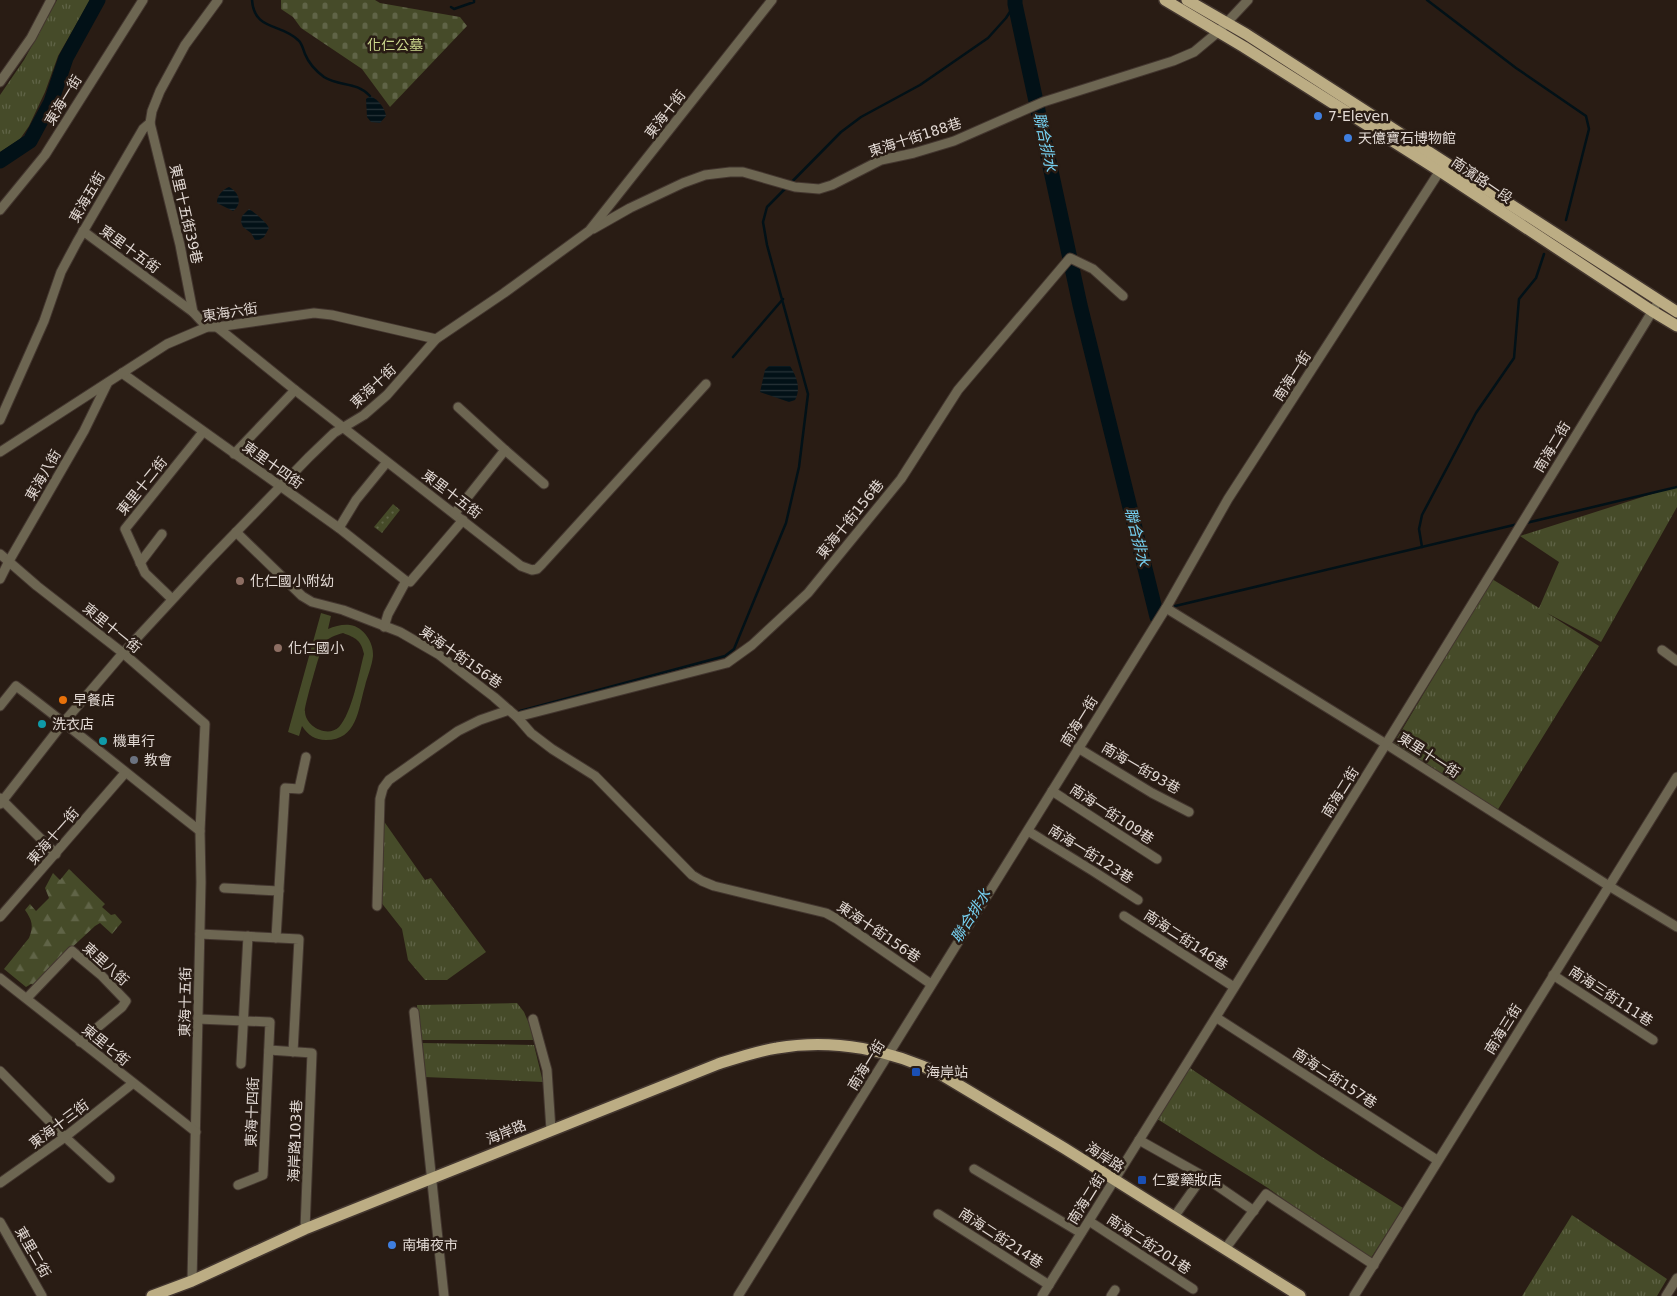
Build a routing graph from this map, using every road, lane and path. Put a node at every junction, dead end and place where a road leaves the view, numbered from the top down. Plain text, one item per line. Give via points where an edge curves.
1 (51, 0) edge
2 (143, 0) edge
3 (218, 0) edge
4 (772, 0) edge
5 (1165, 0) edge
6 (1187, 0) edge
7 (1248, 0) edge
8 (1222, 28) junction
9 (0, 82) edge
10 (150, 123) junction
11 (1443, 166) junction
12 (0, 210) edge
13 (83, 231) junction
14 (588, 232) junction
15 (1123, 296) dead end
16 (1659, 300) junction
17 (1652, 311) junction
18 (193, 312) junction
19 (1677, 312) edge
20 (1677, 326) edge
21 (206, 327) junction
22 (217, 327) junction
23 (436, 339) junction
24 (122, 373) junction
25 (107, 384) junction
26 (706, 384) dead end
27 (295, 390) junction
28 (458, 406) dead end
29 (0, 420) edge
30 (343, 426) junction
31 (203, 432) junction
32 (505, 450) junction
33 (0, 452) edge
34 (234, 454) junction
35 (387, 462) junction
36 (544, 484) dead end
37 (280, 486) junction
38 (454, 513) junction
39 (463, 520) junction
40 (339, 528) junction
41 (236, 532) junction
42 (162, 534) dead end
43 (0, 554) edge
44 (8, 561) junction
45 (140, 563) junction
46 (0, 579) edge
47 (406, 581) junction
48 (172, 599) junction
49 (1166, 608) junction
50 (384, 627) junction
51 (1662, 650) dead end
52 (123, 654) junction
53 (1677, 661) edge
54 (0, 706) edge
55 (509, 710) junction
56 (517, 717) junction
57 (64, 722) junction
58 (205, 724) joint
59 (1386, 744) junction
60 (1078, 748) junction
61 (306, 757) dead end
62 (125, 773) junction
63 (1677, 776) edge
64 (1052, 791) junction
65 (1, 800) edge
66 (1190, 812) dead end
67 (200, 831) junction
68 (1028, 831) junction
69 (56, 854) junction
70 (1158, 859) dead end
71 (1608, 886) junction
72 (224, 888) dead end
73 (279, 891) junction
74 (1138, 900) dead end
75 (377, 906) dead end
76 (1124, 916) dead end
77 (0, 917) edge
78 (1677, 927) edge
79 (200, 934) junction
80 (248, 936) junction
81 (276, 938) junction
82 (1553, 975) junction
83 (0, 978) edge
84 (931, 984) junction
85 (1234, 986) junction
86 (28, 998) junction
87 (414, 1012) dead end
88 (1217, 1018) junction
89 (533, 1019) dead end
90 (198, 1020) junction
91 (244, 1021) junction
92 (1653, 1040) dead end
93 (80, 1042) junction
94 (268, 1050) junction
95 (293, 1052) junction
96 (886, 1054) junction
97 (241, 1064) dead end
98 (0, 1071) edge
99 (132, 1084) junction
100 (551, 1130) junction
101 (196, 1132) junction
102 (65, 1137) junction
103 (1139, 1140) junction
104 (1438, 1160) junction
105 (974, 1169) dead end
106 (1203, 1176) junction
107 (110, 1178) dead end
108 (431, 1178) junction
109 (1114, 1181) junction
110 (0, 1183) edge
111 (238, 1185) dead end
112 (1254, 1211) junction
113 (938, 1214) dead end
114 (1174, 1217) junction
115 (1089, 1221) junction
116 (0, 1222) edge
117 (305, 1229) junction
118 (1081, 1233) junction
119 (1225, 1249) junction
120 (1374, 1265) junction
121 (1677, 1278) edge
122 (192, 1280) junction
123 (1049, 1285) junction
124 (1193, 1289) dead end
125 (42, 1296) edge
126 (152, 1296) edge
127 (444, 1296) edge
128 (738, 1296) edge
129 (1042, 1296) edge
130 (1300, 1296) edge
131 (1354, 1296) edge
132 (1666, 1296) edge

1 - 9 street via 31,38
2 - 12 street, 東海一街 via 45,155
3 - 10 street, 東海五街 via 172,67 152,111
4 - 14 street, 東海十街
5 - 8 main road, 南濱路一段
6 - 8 main road, 南濱路一段
7 - 8 street, 東海十街188巷
8 - 11 main road, 南濱路一段
8 - 14 street, 東海十街188巷 via 1194,52 1173,61 1043,102 954,140 881,160 832,185 819,189 792,186 743,172 705,175 630,208
10 - 13 street, 東海五街
10 - 18 street, 東里十五街39巷
11 - 16 main road, 南濱路一段
11 - 17 main road, 南濱路一段
11 - 49 street, 南海一街 via 1228,500
13 - 18 street, 東里十五街
13 - 29 street, 東海五街 via 61,272 44,321
14 - 23 street, 東海十街
15 - 56 street, 東海十街156巷 via 1093,269 1070,258 958,390 901,479 808,593 752,645 727,663
16 - 17 street, 南海二街
16 - 19 main road, 南濱路一段
17 - 20 main road, 南濱路一段
17 - 59 street, 南海二街
18 - 21 street, 東里十五街
21 - 22 street, 東海六街
21 - 24 street, 東海六街 via 167,344
22 - 23 street, 東海六街 via 314,313
22 - 27 street, 東里十五街
23 - 30 street, 東海十街 via 387,395 364,415
24 - 25 street, 東海六街
24 - 31 street, 東里十四街
25 - 33 street, 東海六街
25 - 44 street, 東海八街 via 84,431
26 - 39 street, 東里十五街 via 537,569 522,566
27 - 30 street, 東里十五街
27 - 34 street
28 - 32 street
30 - 35 street, 東里十五街
30 - 37 street, 東海十街
31 - 34 street, 東里十四街
31 - 45 street, 東里十二街 via 125,528
32 - 36 street
32 - 38 street
34 - 37 street, 東里十四街
35 - 38 street, 東里十五街
35 - 40 street via 356,500
37 - 40 street, 東里十四街
37 - 41 street, 東海十街
38 - 39 street, 東里十五街
39 - 47 street via 410,582
40 - 47 street, 東里十四街
41 - 48 street, 東海十街
41 - 50 street, 東海十街156巷 via 302,596
42 - 45 street
43 - 44 street, 東里十一街
44 - 46 street, 東海八街
44 - 52 street, 東里十一街
45 - 48 street, 東里十二街 via 145,573
47 - 50 street
48 - 52 street, 東海十街
49 - 59 street, 東里十一街
49 - 60 street, 南海一街
50 - 55 street, 東海十街156巷 via 400,632 438,654
51 - 53 street
52 - 57 street, 東海十街
52 - 58 street, 東里十一街
54 - 57 street via 16,686
55 - 56 street, 東海十街156巷
55 - 75 street via 458,731 389,780 383,788
56 - 84 street, 東海十街156巷 via 552,749 596,776 692,875 714,886 826,913
57 - 62 street
57 - 65 street, 東海十街
58 - 67 street, 東海十五街
59 - 71 street, 東里十一街
59 - 85 street, 南海二街
60 - 64 street, 南海一街
60 - 66 street, 南海一街93巷
61 - 73 street via 299,789 285,788
62 - 67 street
62 - 69 street, 東海十一街
63 - 71 street, 南海三街
64 - 68 street, 南海一街
64 - 70 street, 南海一街109巷
65 - 69 street
67 - 79 street, 東海十五街
68 - 74 street, 南海一街123巷
68 - 84 street, 南海一街
69 - 77 street, 東海十一街
71 - 78 street, 東里十一街
71 - 82 street, 南海三街
72 - 73 street
73 - 81 street
76 - 85 street, 南海二街146巷
79 - 80 street
79 - 90 street, 東海十五街
80 - 81 street
80 - 91 street
81 - 95 street via 299,939
82 - 92 street, 南海三街111巷
82 - 104 street, 南海三街
83 - 86 street, 東里七街
84 - 96 street, 南海一街
85 - 88 street, 南海二街
86 - 93 street, 東里七街
86 - 93 street, 東里八街 via 72,951 101,975 126,1001
87 - 108 street
88 - 103 street, 南海二街
88 - 104 street, 南海二街157巷
89 - 100 street via 547,1070
90 - 91 street
90 - 101 street, 東海十五街
91 - 94 street, 東海十四街 via 270,1022
91 - 97 street
93 - 99 street, 東里七街
94 - 95 street
94 - 111 street, 東海十四街 via 264,1175
95 - 117 street, 海岸路103巷 via 312,1053
96 - 100 main road, 海岸路 via 843,1045 778,1047 718,1064
96 - 109 main road, 海岸路 via 899,1056 942,1075
96 - 128 street, 南海一街
98 - 102 street
99 - 101 street, 東里七街
99 - 102 street, 東海十三街
100 - 108 main road, 海岸路
101 - 122 street, 東海十五街
102 - 107 street
102 - 110 street, 東海十三街
103 - 106 street
103 - 109 street, 南海二街
104 - 120 street, 南海三街
105 - 118 street
106 - 112 street
106 - 114 street
108 - 117 main road, 海岸路
108 - 127 street
109 - 114 main road, 海岸路
109 - 115 street, 南海二街
112 - 119 street
112 - 120 street via 1266,1194
113 - 123 street, 南海二街214巷
114 - 119 main road, 海岸路
115 - 118 street, 南海二街
115 - 124 street, 南海二街201巷
116 - 125 street, 東里二街
117 - 122 main road, 海岸路
118 - 123 street, 南海二街
119 - 130 main road, 海岸路
120 - 131 street, 南海三街
121 - 132 street
122 - 126 main road, 海岸路
123 - 129 street, 南海二街

